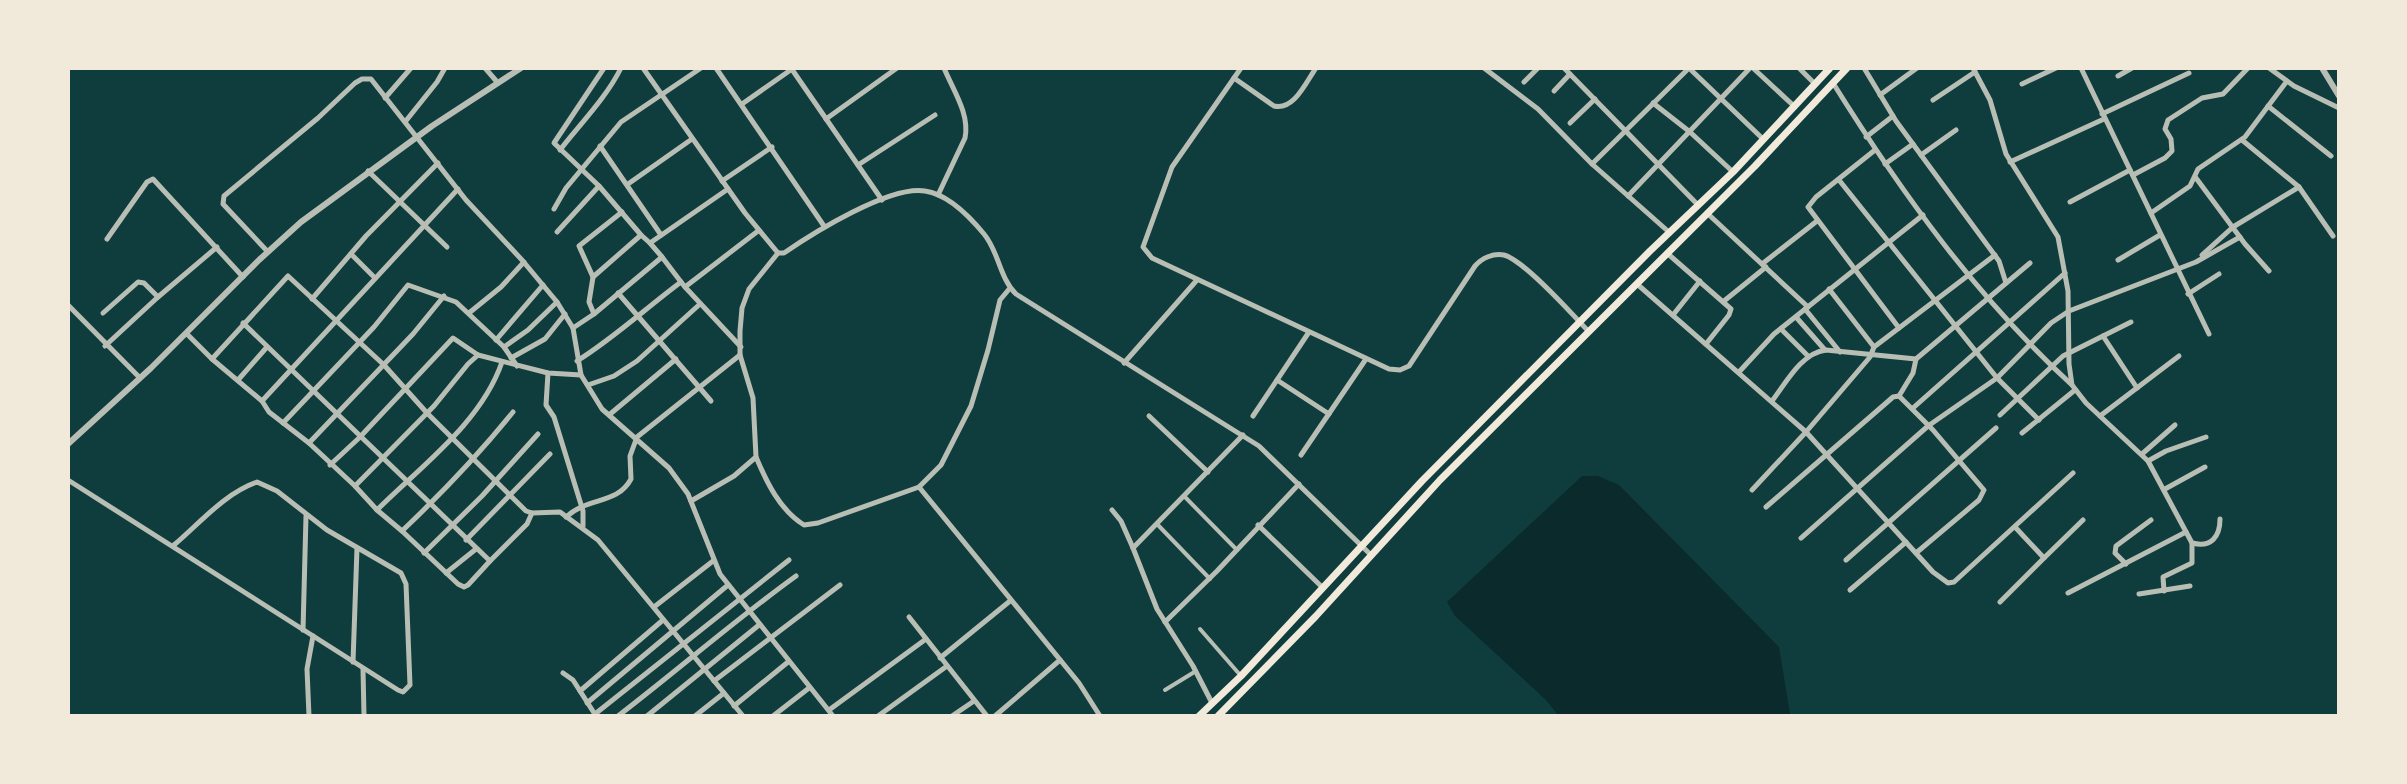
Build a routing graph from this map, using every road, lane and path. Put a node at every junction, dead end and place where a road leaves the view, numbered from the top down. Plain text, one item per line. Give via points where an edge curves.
1 (411, 68) edge
2 (445, 68) edge
3 (485, 68) edge
4 (521, 68) edge
5 (604, 68) edge
6 (621, 68) edge
7 (643, 68) edge
8 (701, 68) edge
9 (716, 68) edge
10 (801, 68) edge
11 (897, 68) edge
12 (944, 68) edge
13 (1241, 68) edge
14 (1316, 68) edge
15 (1484, 68) edge
16 (1538, 68) edge
17 (1564, 68) edge
18 (1752, 68) edge
19 (1799, 68) edge
20 (1830, 68) edge
21 (1846, 68) edge
22 (1864, 68) edge
23 (1917, 68) edge
24 (2056, 68) edge
25 (2081, 68) edge
26 (2132, 68) edge
27 (2248, 68) edge
28 (2269, 68) edge
29 (2322, 68) edge
30 (792, 70) edge
31 (1974, 70) edge
32 (2189, 73) dead end
33 (1570, 74) junction
34 (2118, 76) dead end
35 (1234, 78) junction
36 (2287, 81) junction
37 (1524, 82) dead end
38 (498, 83) junction
39 (1833, 83) junction
40 (1816, 84) junction
41 (2022, 84) dead end
42 (1554, 91) dead end
43 (662, 95) junction
44 (1880, 95) junction
45 (2339, 96) edge
46 (385, 98) junction
47 (1722, 98) junction
48 (1595, 99) junction
49 (1933, 100) dead end
50 (1653, 103) junction
51 (742, 104) junction
52 (2268, 106) junction
53 (1795, 107) junction
54 (2339, 108) edge
55 (935, 115) dead end
56 (1893, 116) junction
57 (2103, 116) junction
58 (826, 119) junction
59 (405, 122) junction
60 (1570, 123) dead end
61 (1956, 130) dead end
62 (1690, 132) junction
63 (1626, 133) junction
64 (1866, 137) junction
65 (416, 138) junction
66 (692, 139) junction
67 (1764, 140) junction
68 (2242, 140) junction
69 (1913, 144) junction
70 (600, 146) junction
71 (772, 147) junction
72 (1875, 150) junction
73 (560, 151) junction
74 (1921, 155) junction
75 (2331, 156) dead end
76 (2010, 162) junction
77 (438, 163) junction
78 (1592, 164) junction
79 (1885, 164) junction
80 (858, 165) junction
81 (1659, 165) junction
82 (582, 169) junction
83 (368, 171) junction
84 (1733, 172) junction
85 (2132, 173) junction
86 (2195, 177) junction
87 (1839, 180) junction
88 (722, 181) junction
89 (628, 184) junction
90 (599, 186) junction
91 (2299, 187) junction
92 (458, 189) junction
93 (728, 189) junction
94 (938, 195) junction
95 (1628, 196) junction
96 (882, 200) junction
97 (400, 202) junction
98 (2070, 202) dead end
99 (1699, 205) junction
100 (554, 209) dead end
101 (622, 212) junction
102 (1707, 213) junction
103 (2150, 214) junction
104 (1923, 215) junction
105 (1817, 221) junction
106 (425, 226) junction
107 (824, 226) junction
108 (2233, 227) junction
109 (759, 231) junction
110 (557, 232) dead end
111 (1670, 233) junction
112 (641, 235) junction
113 (661, 235) junction
114 (2160, 235) junction
115 (2333, 236) dead end
116 (2240, 237) junction
117 (107, 239) dead end
118 (1887, 242) junction
119 (650, 243) junction
120 (217, 247) junction
121 (447, 247) dead end
122 (268, 252) junction
123 (778, 253) junction
124 (1667, 253) junction
125 (351, 254) junction
126 (1995, 255) junction
127 (662, 257) junction
128 (2118, 260) dead end
129 (524, 262) junction
130 (2196, 262) junction
131 (2030, 263) dead end
132 (1764, 266) junction
133 (1855, 269) junction
134 (2176, 269) junction
135 (2269, 271) dead end
136 (2066, 273) junction
137 (2219, 274) dead end
138 (1968, 275) junction
139 (243, 277) junction
140 (593, 277) junction
141 (375, 278) junction
142 (1197, 280) junction
143 (1700, 281) junction
144 (1637, 284) junction
145 (2006, 284) junction
146 (543, 285) junction
147 (683, 285) junction
148 (1010, 288) junction
149 (1829, 289) junction
150 (618, 293) junction
151 (2188, 294) junction
152 (444, 296) junction
153 (158, 297) junction
154 (312, 299) junction
155 (1988, 300) junction
156 (1724, 301) junction
157 (1934, 301) junction
158 (557, 302) junction
159 (700, 304) junction
160 (68, 305) edge
161 (1806, 308) junction
162 (2069, 311) junction
163 (103, 313) dead end
164 (469, 313) junction
165 (565, 314) junction
166 (594, 314) junction
167 (637, 315) junction
168 (1673, 315) junction
169 (1796, 317) junction
170 (337, 321) junction
171 (1580, 322) junction
172 (2009, 322) junction
173 (2131, 322) dead end
174 (243, 323) junction
175 (573, 328) junction
176 (1899, 328) junction
177 (1955, 328) junction
178 (1780, 329) junction
179 (1309, 332) junction
180 (1589, 332) junction
181 (187, 334) junction
182 (2209, 334) dead end
183 (2103, 336) junction
184 (659, 339) junction
185 (496, 340) junction
186 (358, 342) junction
187 (1706, 344) junction
188 (2029, 344) junction
189 (105, 346) junction
190 (267, 347) junction
191 (504, 347) junction
192 (741, 347) junction
193 (1874, 347) junction
194 (1826, 350) junction
195 (1975, 352) junction
196 (2069, 352) junction
197 (1841, 353) junction
198 (478, 355) junction
199 (740, 355) junction
200 (1808, 356) junction
201 (2179, 356) dead end
202 (1870, 357) junction
203 (511, 358) junction
204 (212, 359) junction
205 (676, 359) junction
206 (1366, 359) junction
207 (1916, 359) junction
208 (502, 362) junction
209 (576, 362) junction
210 (1124, 363) junction
211 (384, 365) junction
212 (517, 366) junction
213 (2052, 366) junction
214 (292, 370) junction
215 (1738, 372) junction
216 (548, 373) junction
217 (581, 375) junction
218 (140, 378) junction
219 (1997, 378) junction
220 (238, 380) junction
221 (1277, 380) junction
222 (588, 385) junction
223 (698, 387) junction
224 (2074, 387) junction
225 (406, 388) junction
226 (2137, 388) junction
227 (313, 391) junction
228 (1899, 396) junction
229 (2017, 399) junction
230 (262, 401) junction
231 (711, 401) dead end
232 (1772, 401) junction
233 (1913, 408) junction
234 (513, 412) dead end
235 (427, 413) junction
236 (337, 414) junction
237 (1329, 414) junction
238 (609, 415) junction
239 (2000, 415) dead end
240 (1149, 416) dead end
241 (1253, 416) dead end
242 (2100, 416) junction
243 (2039, 420) junction
244 (283, 423) junction
245 (2175, 425) dead end
246 (1928, 426) junction
247 (1996, 428) dead end
248 (1806, 432) junction
249 (2022, 433) dead end
250 (538, 434) dead end
251 (1243, 435) junction
252 (451, 437) junction
253 (637, 437) junction
254 (2206, 437) dead end
255 (359, 438) junction
256 (309, 443) junction
257 (68, 444) edge
258 (550, 454) dead end
259 (1827, 454) junction
260 (2142, 454) junction
261 (1301, 455) dead end
262 (756, 457) junction
263 (382, 459) junction
264 (475, 460) junction
265 (1960, 461) junction
266 (2148, 461) junction
267 (330, 465) junction
268 (2205, 467) dead end
269 (1208, 472) junction
270 (2073, 473) dead end
271 (68, 480) edge
272 (496, 481) junction
273 (405, 483) junction
274 (1299, 484) junction
275 (355, 486) junction
276 (919, 487) junction
277 (1857, 488) junction
278 (2165, 489) junction
279 (1752, 490) dead end
280 (508, 495) junction
281 (1184, 496) junction
282 (691, 501) junction
283 (429, 503) junction
284 (1766, 507) dead end
285 (377, 510) junction
286 (1112, 510) dead end
287 (532, 513) junction
288 (306, 515) junction
289 (566, 517) junction
290 (2220, 519) dead end
291 (2083, 520) dead end
292 (2151, 520) dead end
293 (1157, 524) junction
294 (1889, 524) junction
295 (1258, 525) junction
296 (452, 526) junction
297 (2015, 527) junction
298 (586, 530) junction
299 (402, 531) junction
300 (2186, 532) junction
301 (1801, 538) dead end
302 (466, 540) junction
303 (1906, 542) junction
304 (2192, 543) junction
305 (174, 545) junction
306 (357, 547) junction
307 (1363, 547) junction
308 (1133, 548) junction
309 (476, 549) junction
310 (1237, 550) junction
311 (424, 553) junction
312 (1916, 553) junction
313 (1372, 556) junction
314 (2044, 558) junction
315 (789, 560) dead end
316 (1846, 560) dead end
317 (490, 561) junction
318 (713, 561) junction
319 (2126, 564) junction
320 (446, 573) junction
321 (796, 576) dead end
322 (1210, 579) junction
323 (728, 585) junction
324 (840, 585) dead end
325 (2190, 586) dead end
326 (1323, 588) junction
327 (1850, 590) dead end
328 (2164, 591) junction
329 (2068, 593) dead end
330 (2139, 594) dead end
331 (739, 600) junction
332 (1010, 601) junction
333 (2000, 602) dead end
334 (654, 607) junction
335 (748, 611) junction
336 (909, 617) dead end
337 (663, 620) junction
338 (1165, 622) junction
339 (759, 625) junction
340 (1288, 625) junction
341 (1200, 629) dead end
342 (303, 630) junction
343 (674, 633) junction
344 (1297, 635) junction
345 (313, 636) junction
346 (769, 638) junction
347 (926, 639) junction
348 (683, 645) junction
349 (694, 658) junction
350 (940, 658) junction
351 (1060, 660) junction
352 (788, 662) junction
353 (353, 663) junction
354 (947, 666) junction
355 (363, 669) junction
356 (704, 669) junction
357 (1196, 671) junction
358 (563, 673) dead end
359 (1241, 676) junction
360 (714, 681) junction
361 (809, 688) junction
362 (1165, 690) dead end
363 (580, 691) junction
364 (724, 693) junction
365 (974, 701) junction
366 (587, 703) junction
367 (1212, 703) junction
368 (734, 706) junction
369 (831, 713) edge
370 (594, 714) edge
371 (309, 716) edge
372 (364, 716) edge
373 (587, 716) edge
374 (618, 716) edge
375 (647, 716) edge
376 (695, 716) edge
377 (743, 716) edge
378 (773, 716) edge
379 (878, 716) edge
380 (952, 716) edge
381 (987, 716) edge
382 (995, 716) edge
383 (1100, 716) edge
384 (1199, 716) edge
385 (1218, 716) edge

1 - 46 street
2 - 59 street
3 - 38 street
4 - 38 street
5 - 73 street via 554,143
6 - 73 street
7 - 43 street
8 - 43 street
9 - 51 street
10 - 30 street
11 - 58 street
12 - 94 street via 967,129
13 - 35 street
14 - 35 street via 1282,108
15 - 78 street via 1538,109
16 - 37 street
17 - 33 street
18 - 47 street
18 - 53 street
19 - 40 street
20 - 40 main road
21 - 39 main road
22 - 44 street
23 - 44 street
24 - 41 street
25 - 57 street
26 - 34 street
27 - 85 street via 2223,94 2202,98 2168,120 2165,129 2172,151
28 - 36 street
29 - 45 street
30 - 51 street
30 - 58 street
31 - 49 street
31 - 76 street
32 - 57 street
33 - 42 street
33 - 48 street
35 - 142 street via 1172,167 1143,241 1152,258
36 - 52 street
36 - 54 street
38 - 65 street
39 - 64 street
39 - 102 main road
40 - 53 main road
43 - 66 street
43 - 70 street via 625,118
44 - 56 street
46 - 59 street
46 - 122 street via 371,79 362,79 224,196 223,204
47 - 50 street via 1689,68
47 - 62 street
47 - 67 street
48 - 60 street
48 - 63 street
50 - 62 street
50 - 63 street
51 - 71 street
52 - 68 street
52 - 75 street
53 - 67 main road
55 - 80 street
56 - 64 street
56 - 69 street
57 - 76 street
57 - 85 street
58 - 80 street
59 - 65 street
61 - 74 street
62 - 81 street
62 - 84 street
63 - 78 street
63 - 81 street
64 - 72 street
65 - 77 street
65 - 83 street
66 - 88 street
66 - 89 street
67 - 84 main road
68 - 86 street via 2202,166
68 - 91 street
69 - 74 street
69 - 79 street
70 - 82 street
70 - 89 street
71 - 88 street
71 - 107 street
72 - 79 street
72 - 87 street
73 - 82 street
74 - 126 street
76 - 136 street via 2053,226
77 - 92 street
77 - 97 street
78 - 95 street
79 - 104 street
80 - 96 street
81 - 95 street
81 - 99 street
82 - 90 street
82 - 100 street
83 - 97 street
83 - 122 street
84 - 99 main road
85 - 98 street
85 - 103 street
86 - 103 street
86 - 108 street
87 - 105 street via 1808,207
87 - 118 street
88 - 93 street
89 - 113 street
90 - 101 street
90 - 110 street
91 - 108 street
91 - 115 street
92 - 106 street
92 - 129 street
93 - 109 street
93 - 113 street
94 - 96 street via 907,191
94 - 148 street via 986,237
95 - 111 street
96 - 107 street
97 - 106 street
97 - 125 street
99 - 111 main road
101 - 112 street
101 - 140 street via 579,246
102 - 124 main road
102 - 132 street
103 - 114 street
104 - 118 street
104 - 138 street
105 - 132 street
105 - 133 street
106 - 121 street
106 - 141 street
107 - 123 street
108 - 116 street
108 - 130 street
109 - 123 street
109 - 147 street
111 - 171 main road
112 - 119 street
112 - 140 street
113 - 119 street
114 - 128 street
114 - 134 street
116 - 130 street
116 - 135 street
117 - 120 street via 153,179
118 - 133 street
118 - 157 street
119 - 127 street
120 - 139 street
120 - 153 street
122 - 139 street
123 - 192 street via 746,298
124 - 143 street
124 - 144 main road
125 - 141 street
125 - 154 street
126 - 138 street
126 - 145 street
127 - 147 street
127 - 150 street
129 - 146 street
129 - 164 street
130 - 134 street
131 - 145 street
132 - 156 street
132 - 161 street
133 - 149 street
133 - 176 street
134 - 151 street
134 - 162 street
136 - 162 street
136 - 172 street
137 - 151 street
138 - 155 street
138 - 157 street
139 - 181 street
140 - 166 street via 589,302
141 - 170 street
142 - 179 street
142 - 210 street
143 - 156 street
143 - 168 street
144 - 168 street
144 - 180 main road
145 - 155 street
146 - 158 street
146 - 185 street
147 - 159 street
147 - 167 street
148 - 210 street
148 - 276 street via 1000,300 971,406 941,465
149 - 161 street
149 - 193 street
150 - 166 street
150 - 167 street
151 - 182 street
152 - 164 street
152 - 186 street via 408,285
152 - 211 street
153 - 163 street via 138,282
153 - 189 street
154 - 170 street
154 - 174 street via 288,276
155 - 172 street
155 - 177 street
156 - 187 street via 1731,312
157 - 176 street
157 - 177 street
158 - 165 street
158 - 191 street
159 - 184 street
159 - 192 street
160 - 189 street
161 - 169 street
161 - 197 street
162 - 188 street
162 - 196 street
164 - 185 street
165 - 175 street
165 - 203 street via 545,339
166 - 175 street
167 - 184 street
167 - 209 street
168 - 187 street
169 - 178 street
169 - 194 street
170 - 186 street
170 - 214 street
171 - 180 street
171 - 206 street via 1518,264 1499,254 1475,266 1409,366 1389,369
171 - 307 main road
172 - 188 street
172 - 195 street
173 - 183 street
174 - 190 street
174 - 204 street
175 - 209 street
176 - 193 street
177 - 195 street
177 - 207 street
178 - 200 street
178 - 215 street
179 - 206 street
179 - 221 street
180 - 313 main road via 1440,480
181 - 204 street
181 - 218 street
183 - 196 street
183 - 226 street
184 - 205 street
184 - 222 street via 625,369
185 - 191 street
186 - 211 street
186 - 227 street
187 - 215 street
188 - 213 street
188 - 219 street
189 - 218 street
190 - 214 street
190 - 220 street
191 - 203 street
192 - 199 street
193 - 202 street
194 - 197 street
194 - 200 street
195 - 219 street
195 - 233 street
196 - 213 street
196 - 224 street
197 - 202 street
198 - 208 street
198 - 225 street via 453,338
198 - 235 street
199 - 223 street
199 - 262 street via 753,398
200 - 232 street
201 - 226 street
202 - 207 street
202 - 248 street
203 - 212 street
204 - 220 street
205 - 223 street
205 - 238 street
206 - 237 street
207 - 228 street
208 - 212 street
208 - 252 street via 491,389
209 - 217 street
210 - 251 street
211 - 225 street
211 - 236 street
212 - 216 street
213 - 224 street
213 - 229 street
214 - 227 street
214 - 230 street
215 - 232 street
216 - 217 street
216 - 298 street via 546,405
217 - 222 street
218 - 257 street
219 - 229 street
219 - 246 street
220 - 230 street
221 - 237 street
221 - 241 street
222 - 238 street
223 - 231 street
223 - 253 street
224 - 242 street
224 - 243 street
225 - 235 street
225 - 255 street
226 - 242 street
227 - 236 street
227 - 244 street
228 - 233 street
228 - 259 street
229 - 239 street
229 - 243 street
230 - 244 street
232 - 248 street
233 - 246 street
234 - 264 street
235 - 252 street
235 - 263 street
236 - 255 street
236 - 256 street
237 - 261 street
238 - 253 street
240 - 269 street
242 - 260 street
243 - 249 street
244 - 256 street
245 - 260 street
246 - 265 street
246 - 277 street
247 - 265 street
248 - 259 street
248 - 279 street
250 - 272 street
251 - 269 street
251 - 274 street
252 - 264 street
252 - 273 street
253 - 282 street via 669,468
253 - 289 street via 629,484 613,497 588,502
254 - 266 street
255 - 263 street
255 - 267 street
256 - 267 street
258 - 280 street
259 - 277 street
259 - 284 street
260 - 266 street
262 - 276 street via 784,507 804,525
262 - 282 street
263 - 273 street
263 - 275 street
264 - 272 street
264 - 283 street
265 - 294 street
265 - 312 street via 1984,490 1982,495
266 - 278 street
267 - 275 street
268 - 278 street
269 - 281 street
270 - 297 street
271 - 305 street
272 - 280 street
272 - 296 street
273 - 283 street
273 - 285 street
274 - 295 street
274 - 307 street
275 - 285 street
276 - 332 street
277 - 294 street
277 - 301 street
278 - 300 street
280 - 287 street
280 - 302 street
281 - 293 street
281 - 310 street
282 - 318 street
283 - 296 street
283 - 299 street
285 - 299 street
286 - 308 street
287 - 289 street via 556,511
287 - 317 street
288 - 305 street via 257,482 234,493
288 - 306 street
288 - 342 street
289 - 298 street
290 - 304 street via 2214,541
291 - 314 street
292 - 319 street via 2116,546 2115,553
293 - 308 street
293 - 322 street
294 - 303 street
294 - 316 street
295 - 310 street
295 - 326 street
296 - 302 street
296 - 311 street
297 - 312 street via 1954,582 1939,578
297 - 314 street
298 - 334 street
299 - 311 street
300 - 304 street
300 - 319 street
302 - 309 street
303 - 312 street
303 - 327 street
304 - 328 street via 2192,563 2163,577
305 - 342 street
306 - 353 street
306 - 355 street via 401,573 406,584 410,685 403,692
307 - 313 street
307 - 326 main road
308 - 338 street
309 - 317 street
309 - 320 street
310 - 322 street
311 - 320 street
313 - 344 main road
314 - 333 street
315 - 331 street
317 - 320 street via 464,587
318 - 323 street
318 - 334 street
319 - 329 street
321 - 335 street
322 - 338 street
323 - 331 street
323 - 343 street
324 - 346 street
325 - 328 street
326 - 340 main road
328 - 330 street
331 - 335 street
331 - 348 street
332 - 350 street
332 - 351 street
334 - 337 street
335 - 339 street
335 - 349 street
336 - 347 street
337 - 343 street
337 - 363 street
338 - 357 street
339 - 346 street
339 - 356 street
340 - 344 street
340 - 359 main road
341 - 359 street
342 - 345 street
343 - 348 street
343 - 366 street
344 - 385 main road
345 - 353 street
345 - 371 street via 307,669
346 - 352 street
346 - 360 street
347 - 350 street
347 - 369 street
348 - 349 street
348 - 370 street
349 - 356 street
349 - 374 street
350 - 354 street
351 - 382 street
351 - 383 street
352 - 361 street
352 - 368 street
353 - 355 street
354 - 365 street
354 - 379 street
355 - 372 street
356 - 360 street
356 - 375 street
357 - 362 street
357 - 367 street
358 - 363 street
359 - 367 main road
360 - 364 street
361 - 369 street
361 - 378 street
363 - 366 street
364 - 368 street
364 - 376 street
365 - 380 street
365 - 381 street
366 - 370 street
367 - 384 main road
368 - 377 street
370 - 373 street

